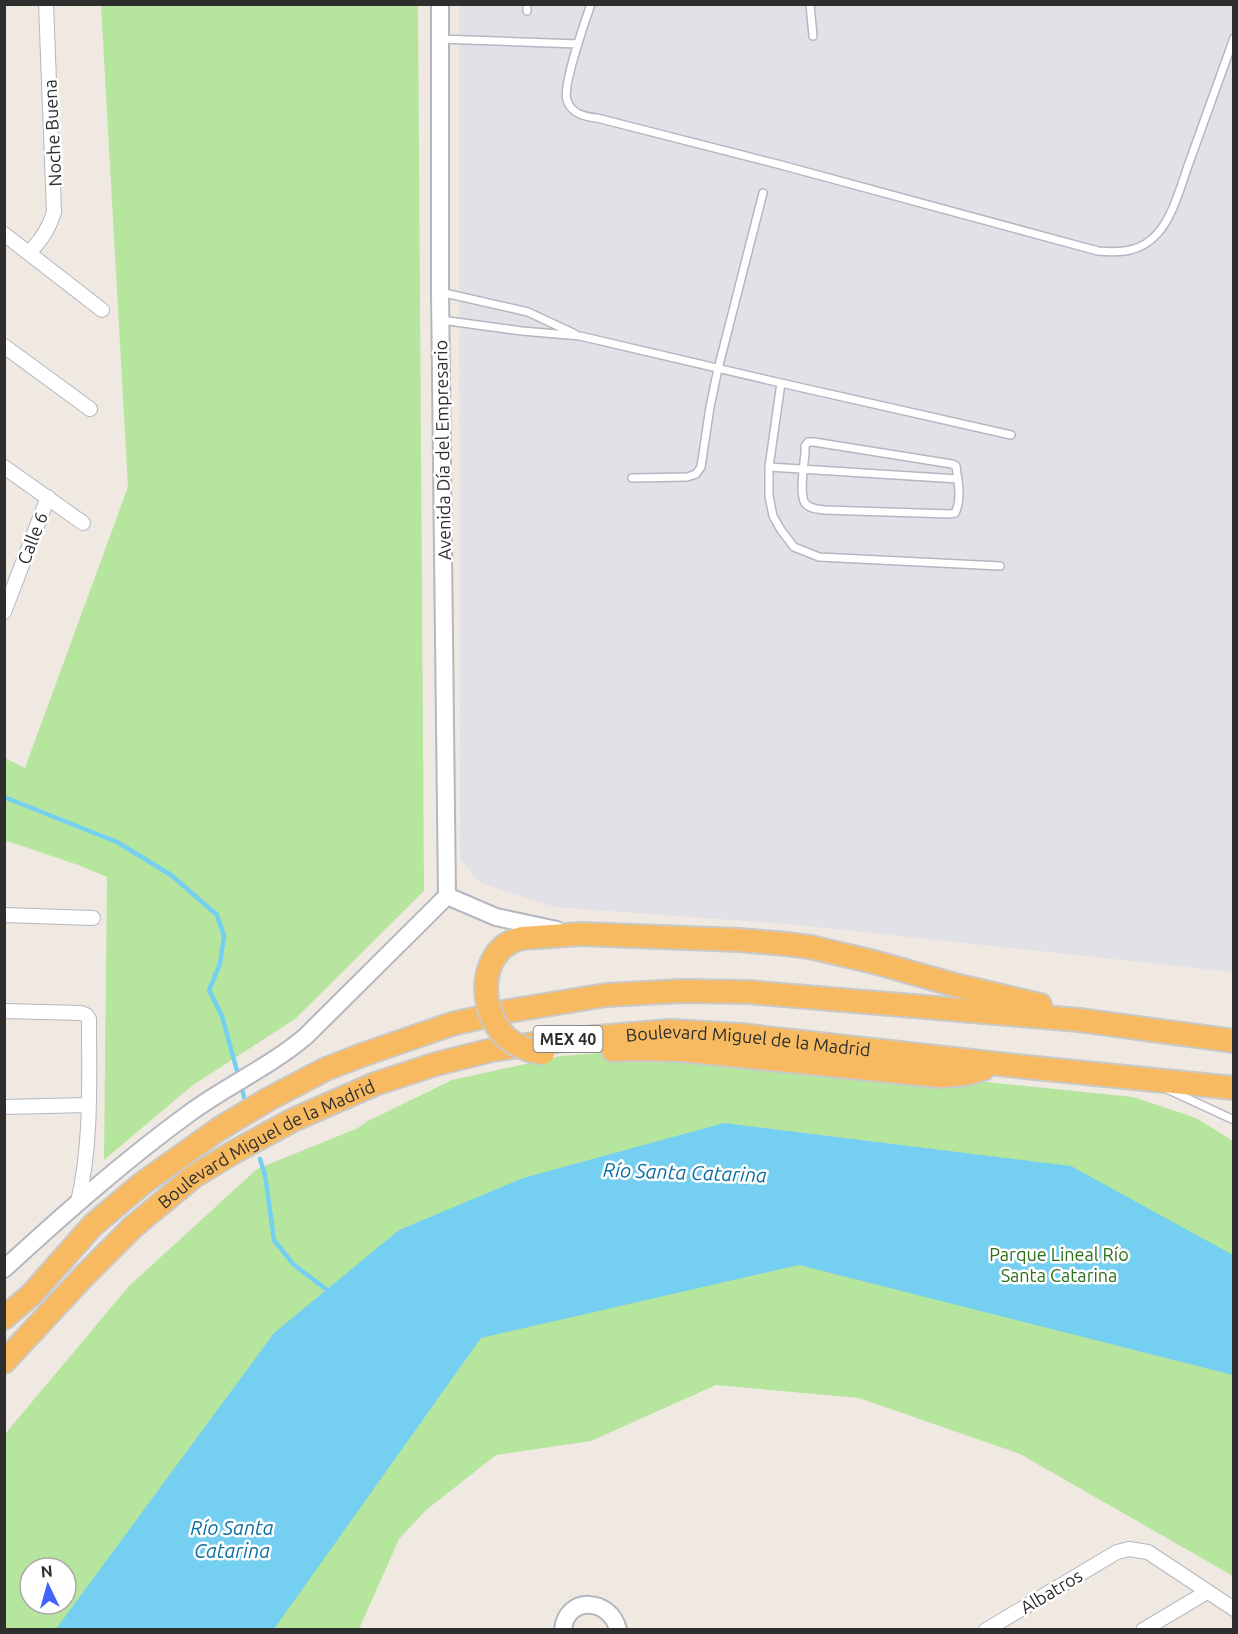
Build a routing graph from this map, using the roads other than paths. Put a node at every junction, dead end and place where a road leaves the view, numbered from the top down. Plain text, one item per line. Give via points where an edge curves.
1 (46, 4) edge
2 (440, 4) edge
3 (591, 4) edge
4 (810, 4) edge
5 (813, 36) dead end
6 (1233, 38) edge
7 (440, 39) junction
8 (578, 44) junction
9 (763, 193) dead end
10 (4, 234) edge
11 (29, 253) junction
12 (440, 292) junction
13 (102, 310) dead end
14 (441, 320) junction
15 (580, 336) junction
16 (4, 346) edge
17 (718, 369) junction
18 (781, 384) junction
19 (90, 409) dead end
20 (1011, 435) dead end
21 (4, 466) edge
22 (770, 467) junction
23 (804, 470) junction
24 (632, 477) dead end
25 (958, 478) junction
26 (48, 497) junction
27 (83, 523) dead end
28 (1000, 566) dead end
29 (4, 612) edge
30 (447, 896) junction
31 (4, 915) edge
32 (93, 918) dead end
33 (581, 934) junction
34 (4, 1011) edge
35 (1079, 1020) junction
36 (1233, 1041) edge
37 (994, 1064) junction
38 (1145, 1079) junction
39 (1233, 1088) edge
40 (88, 1104) junction
41 (4, 1107) edge
42 (1233, 1120) edge
43 (79, 1195) junction
44 (4, 1267) edge
45 (6, 1315) edge
46 (4, 1362) edge
47 (1207, 1592) junction
48 (1233, 1609) edge
49 (563, 1629) edge
50 (618, 1629) edge
51 (986, 1629) edge
52 (1143, 1629) edge

1 - 11 street, Noche Buena via 54,212 43,237
2 - 7 street, Avenida Día del Empresario
3 - 8 lane
4 - 5 lane
6 - 8 lane via 1166,223 1157,235 1135,250 1113,252 581,116 567,101 566,91
7 - 8 lane
7 - 12 street, Avenida Día del Empresario
9 - 17 lane
10 - 11 street
11 - 13 street
12 - 14 street, Avenida Día del Empresario
12 - 15 lane via 528,312
14 - 15 lane
14 - 30 street, Avenida Día del Empresario
15 - 17 lane
16 - 19 street
17 - 18 lane
17 - 24 lane via 701,467 696,474
18 - 20 lane
18 - 22 lane
21 - 26 street
22 - 23 lane
22 - 28 lane via 769,496 774,516 794,547 819,557
23 - 25 lane
23 - 25 lane via 805,446 814,442 952,464
23 - 25 lane via 805,504 824,510 955,513
26 - 27 street
26 - 29 street, Calle 6
30 - 33 street via 496,917
30 - 43 street via 292,1048 194,1110
31 - 32 street
33 - 35 highway via 747,940 810,947 1039,1005
33 - 37 highway, bridge via 513,940 493,961 486,977 491,1016 514,1044 543,1053 681,1050 939,1076 965,1074
34 - 40 street via 86,1015
35 - 36 highway, Boulevard Miguel de la Madrid / MEX 40
35 - 45 highway, Boulevard Miguel de la Madrid / MEX 40 via 748,992 683,991 606,995 452,1024 326,1069 219,1129 143,1183 93,1225 32,1294
37 - 38 highway, Boulevard Miguel de la Madrid / MEX 40
37 - 46 highway, Boulevard Miguel de la Madrid / MEX 40 via 740,1035 670,1032 562,1040 492,1050 436,1064 375,1084 293,1120 193,1177 135,1226
38 - 39 highway, Boulevard Miguel de la Madrid / MEX 40
38 - 42 lane
40 - 41 street
40 - 43 street via 85,1165
43 - 44 street
47 - 48 street
47 - 51 street, Albatros via 1149,1552 1129,1549 1117,1552
47 - 52 street
49 - 50 street via 563,1621 572,1610 586,1604 611,1614

